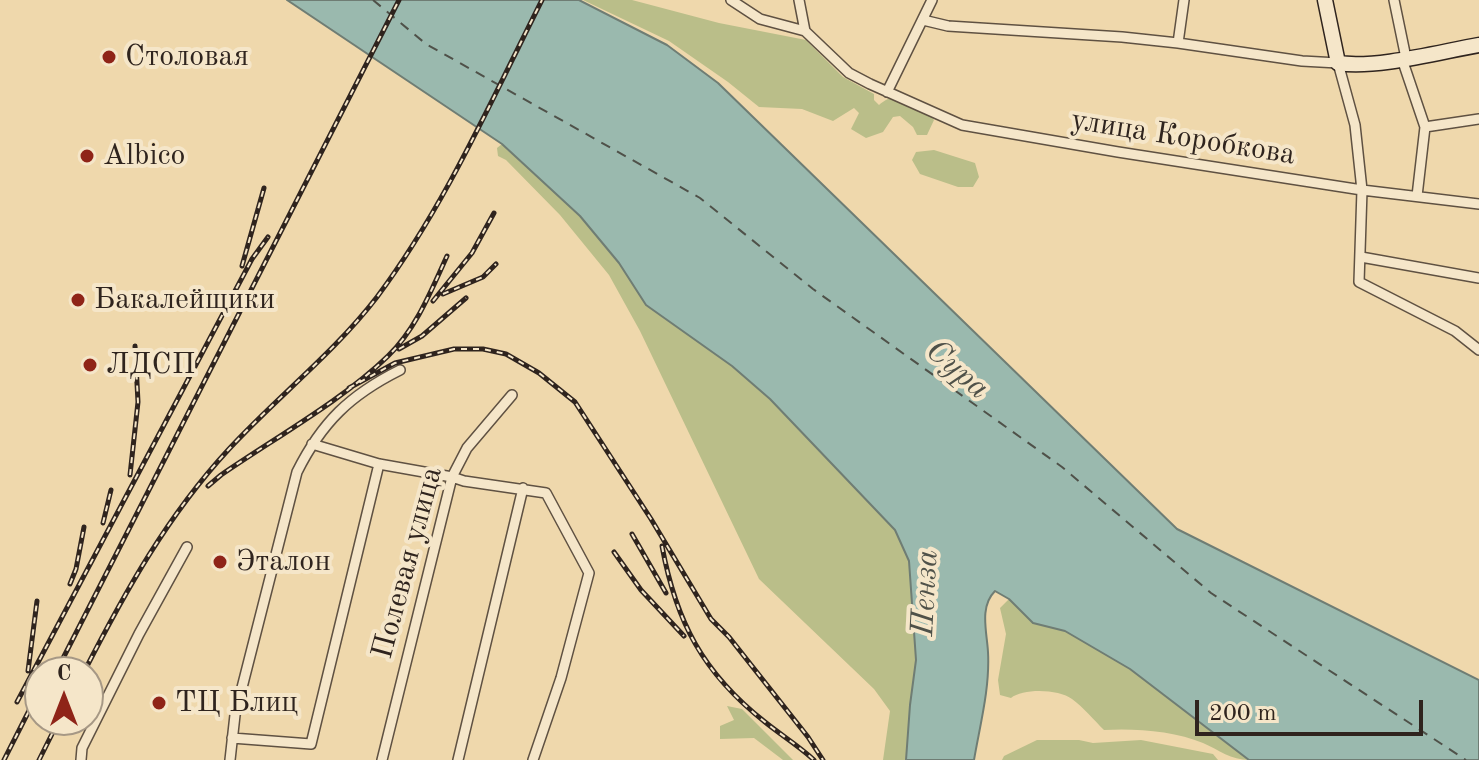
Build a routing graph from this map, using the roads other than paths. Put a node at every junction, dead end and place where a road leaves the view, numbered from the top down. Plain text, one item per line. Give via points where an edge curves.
1 (731, 0) edge
2 (799, 0) edge
3 (932, 0) edge
4 (1184, 0) edge
5 (1325, 0) edge
6 (1394, 0) edge
7 (923, 20) junction
8 (805, 31) junction
9 (1178, 43) junction
10 (1479, 45) edge
11 (1406, 58) junction
12 (1338, 63) junction
13 (887, 92) junction
14 (1479, 119) edge
15 (1425, 127) junction
16 (1362, 190) junction
17 (1417, 196) junction
18 (1479, 204) edge
19 (1361, 257) junction
20 (1479, 278) edge
21 (1479, 350) edge
22 (400, 370) dead end
23 (512, 395) dead end
24 (312, 444) junction
25 (379, 464) junction
26 (452, 477) junction
27 (523, 488) junction
28 (187, 547) dead end
29 (232, 738) junction
30 (81, 760) edge
31 (230, 760) edge
32 (382, 760) edge
33 (458, 760) edge
34 (533, 760) edge

1 - 8 street via 760,19
2 - 8 street
3 - 7 street
4 - 9 street
5 - 12 main road
6 - 11 street
7 - 9 street via 962,28
7 - 13 street
8 - 13 street, улица Коробкова via 849,73
9 - 12 street
10 - 11 main road
11 - 12 main road
11 - 15 street
12 - 16 street via 1355,125
13 - 16 street, улица Коробкова via 962,125 995,132
14 - 15 street
15 - 17 street
16 - 17 street, улица Коробкова
16 - 19 street
17 - 18 street, улица Коробкова
19 - 20 street
19 - 21 street via 1359,282 1455,331
22 - 24 street via 344,405
23 - 26 street, Полевая улица via 467,448
24 - 25 street
24 - 29 street via 287,505
25 - 26 street
25 - 29 street via 311,744
26 - 27 street
26 - 32 street, Полевая улица
27 - 33 street
27 - 34 street via 546,493 589,573
28 - 30 street via 82,748
29 - 31 street

